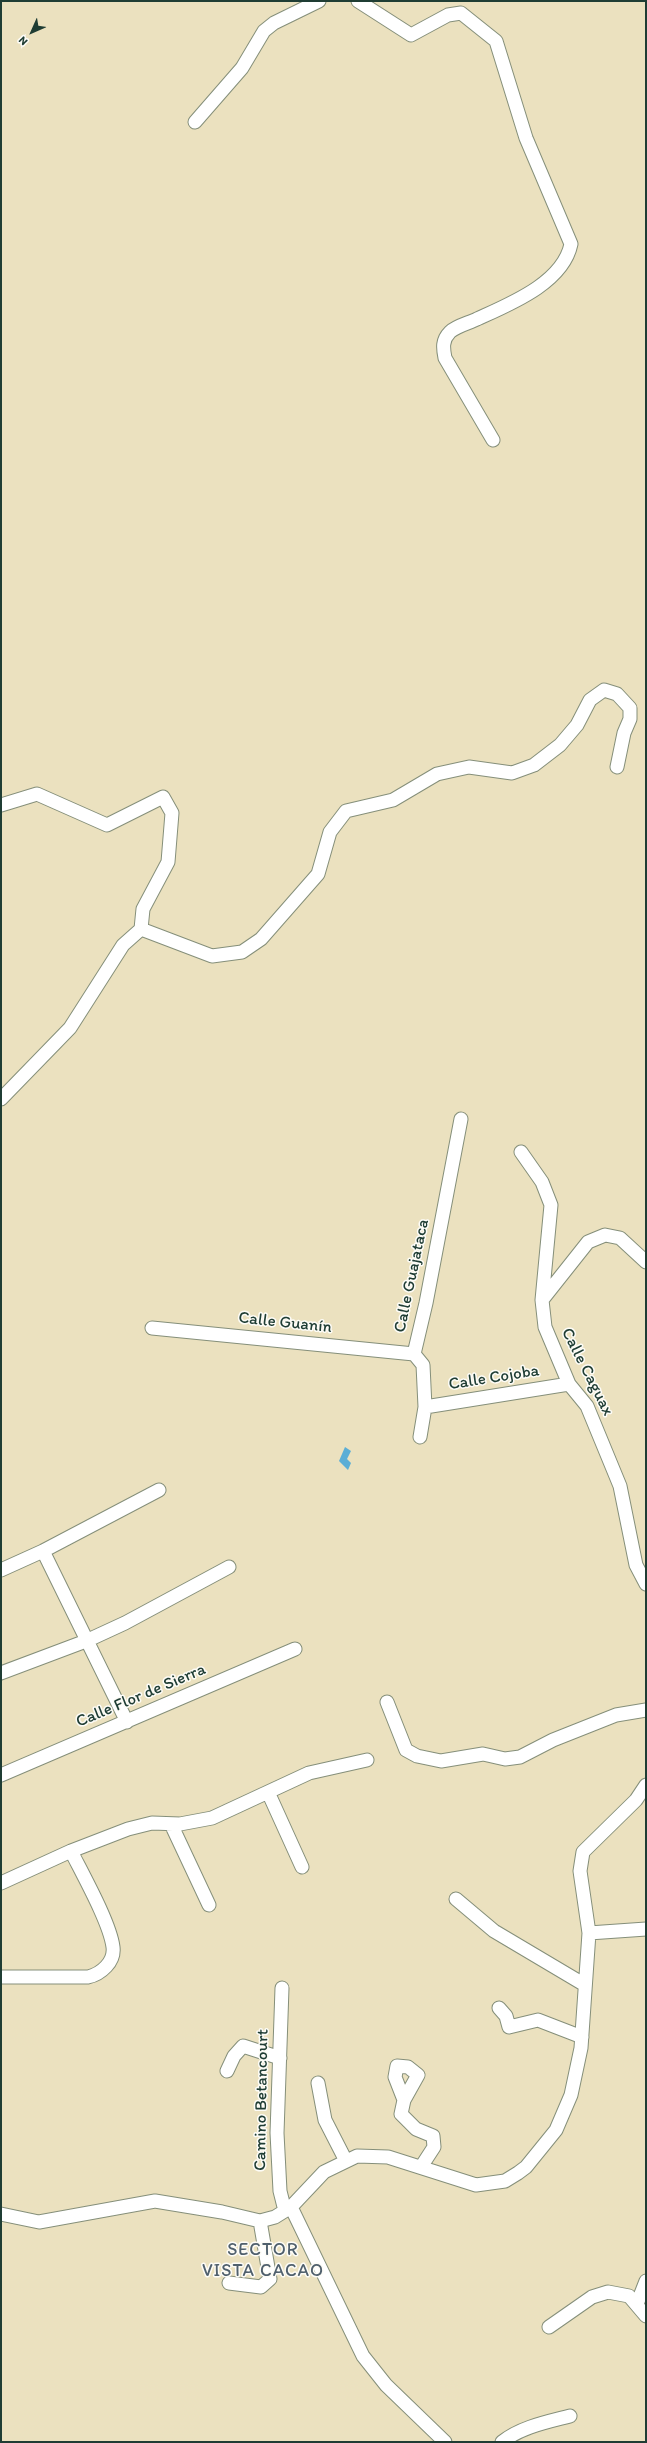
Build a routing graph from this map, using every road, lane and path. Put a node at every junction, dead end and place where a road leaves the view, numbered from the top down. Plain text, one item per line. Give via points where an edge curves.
1 (319, 1) edge
2 (358, 1) edge
3 (195, 122) dead end
4 (493, 440) dead end
5 (617, 767) dead end
6 (1, 805) edge
7 (141, 929) junction
8 (1, 1099) edge
9 (461, 1119) dead end
10 (521, 1152) dead end
11 (646, 1262) edge
12 (542, 1300) junction
13 (152, 1328) dead end
14 (414, 1354) junction
15 (569, 1384) junction
16 (425, 1407) junction
17 (420, 1437) dead end
18 (159, 1490) dead end
19 (43, 1551) junction
20 (229, 1567) dead end
21 (1, 1570) edge
22 (646, 1584) edge
23 (86, 1641) junction
24 (295, 1649) dead end
25 (1, 1673) edge
26 (387, 1702) dead end
27 (646, 1710) edge
28 (127, 1722) junction
29 (366, 1760) dead end
30 (1, 1775) edge
31 (646, 1785) edge
32 (268, 1792) junction
33 (171, 1824) junction
34 (72, 1851) junction
35 (302, 1867) dead end
36 (1, 1883) edge
37 (456, 1899) dead end
38 (209, 1905) dead end
39 (646, 1929) edge
40 (589, 1933) junction
41 (1, 1977) edge
42 (585, 1985) junction
43 (282, 1988) dead end
44 (499, 2008) dead end
45 (582, 2037) junction
46 (280, 2058) junction
47 (227, 2071) dead end
48 (318, 2083) dead end
49 (404, 2100) dead end
50 (346, 2162) junction
51 (421, 2167) junction
52 (288, 2209) junction
53 (1, 2214) edge
54 (260, 2221) junction
55 (646, 2281) edge
56 (229, 2283) dead end
57 (637, 2304) junction
58 (646, 2316) edge
59 (549, 2327) dead end
60 (570, 2416) dead end
61 (445, 2442) edge
62 (502, 2442) edge

1 - 3 street via 274,23 264,31 242,68
2 - 4 street via 411,35 448,15 461,13 496,41 526,138 571,244 569,256 562,268 544,283 494,311 450,331 445,338 445,358
5 - 7 street via 624,733 630,719 630,708 617,694 604,690 590,700 578,725 560,745 534,765 512,773 469,767 437,774 393,800 346,811 330,832 318,874 261,939 242,952 212,956
6 - 7 street via 37,794 107,825 163,796 172,813 168,862 143,909
7 - 8 street via 123,945 70,1028
9 - 14 street, Calle Guajataca
10 - 12 street, Calle Caguax via 542,1182 551,1206
11 - 12 street via 620,1238 605,1235 588,1242
12 - 15 street, Calle Caguax via 545,1327
13 - 14 street, Calle Guanín
14 - 16 street, Calle Guajataca via 423,1365
15 - 16 street, Calle Cojoba
15 - 22 street, Calle Caguax via 587,1406 620,1486 636,1564
16 - 17 street, Calle Guajataca
18 - 19 street
19 - 21 street
19 - 23 street
20 - 23 street
23 - 25 street
23 - 28 street
24 - 28 street, Calle Flor de Sierra
26 - 27 street via 406,1750 418,1756 441,1761 483,1754 506,1758 520,1757 553,1740 616,1715
28 - 30 street, Calle Flor de Sierra
29 - 32 street via 309,1773
31 - 40 street via 636,1800 583,1852 580,1871
32 - 33 street via 212,1818
32 - 35 street
33 - 34 street via 152,1823 128,1829
33 - 38 street
34 - 36 street
34 - 41 street via 106,1924 114,1948 110,1960 97,1975 88,1977
37 - 42 street via 494,1931
39 - 40 street
40 - 42 street
42 - 45 street
43 - 46 street, Camino Betancourt
44 - 45 street via 506,2016 509,2027 538,2020
45 - 51 street via 571,2095 556,2130 526,2168 505,2181 476,2185
46 - 47 street via 243,2046 234,2056
46 - 52 street, Camino Betancourt via 277,2133 280,2191
48 - 50 street via 326,2120
49 - 51 street via 401,2114 416,2129 433,2136 434,2147
50 - 51 street via 357,2156 388,2157
50 - 52 street via 324,2172
52 - 54 street
52 - 61 street, Camino Betancourt via 362,2356 386,2385
53 - 54 street via 39,2222 155,2201 208,2209
54 - 56 street via 270,2280 261,2287
55 - 57 street
57 - 58 street
57 - 59 street via 629,2296 608,2292 592,2297
60 - 62 street via 530,2427

